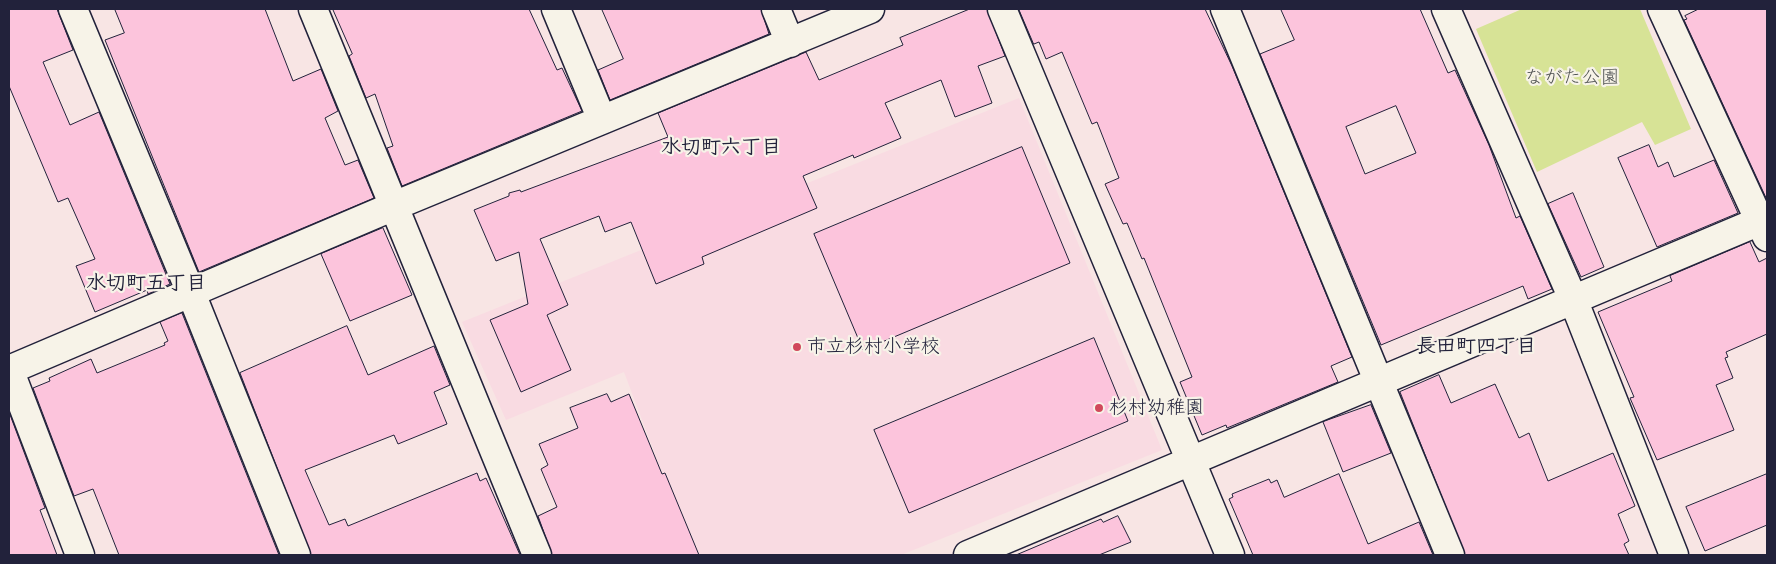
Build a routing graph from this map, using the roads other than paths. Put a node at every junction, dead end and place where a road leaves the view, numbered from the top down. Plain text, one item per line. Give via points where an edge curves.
1 (73, 9) edge
2 (313, 9) edge
3 (556, 9) edge
4 (776, 9) edge
5 (870, 9) edge
6 (1002, 9) edge
7 (1225, 9) edge
8 (1446, 9) edge
9 (1662, 9) edge
10 (790, 43) junction
11 (602, 120) junction
12 (394, 206) junction
13 (1765, 226) edge
14 (191, 293) junction
15 (1573, 300) junction
16 (9, 369) edge
17 (1376, 382) junction
18 (1191, 461) junction
19 (985, 552) edge
20 (80, 555) edge
21 (296, 555) edge
22 (537, 555) edge
23 (1230, 555) edge
24 (1450, 555) edge
25 (1674, 555) edge

1 - 14 street
2 - 12 street
3 - 11 street
4 - 10 street
5 - 10 street
6 - 18 street
7 - 17 street
8 - 15 street
9 - 13 street
10 - 11 street
11 - 12 street
12 - 14 street
12 - 22 street
13 - 15 street
14 - 16 street
14 - 21 street
15 - 17 street
15 - 25 street
16 - 20 street
17 - 18 street
17 - 24 street
18 - 19 street
18 - 23 street

